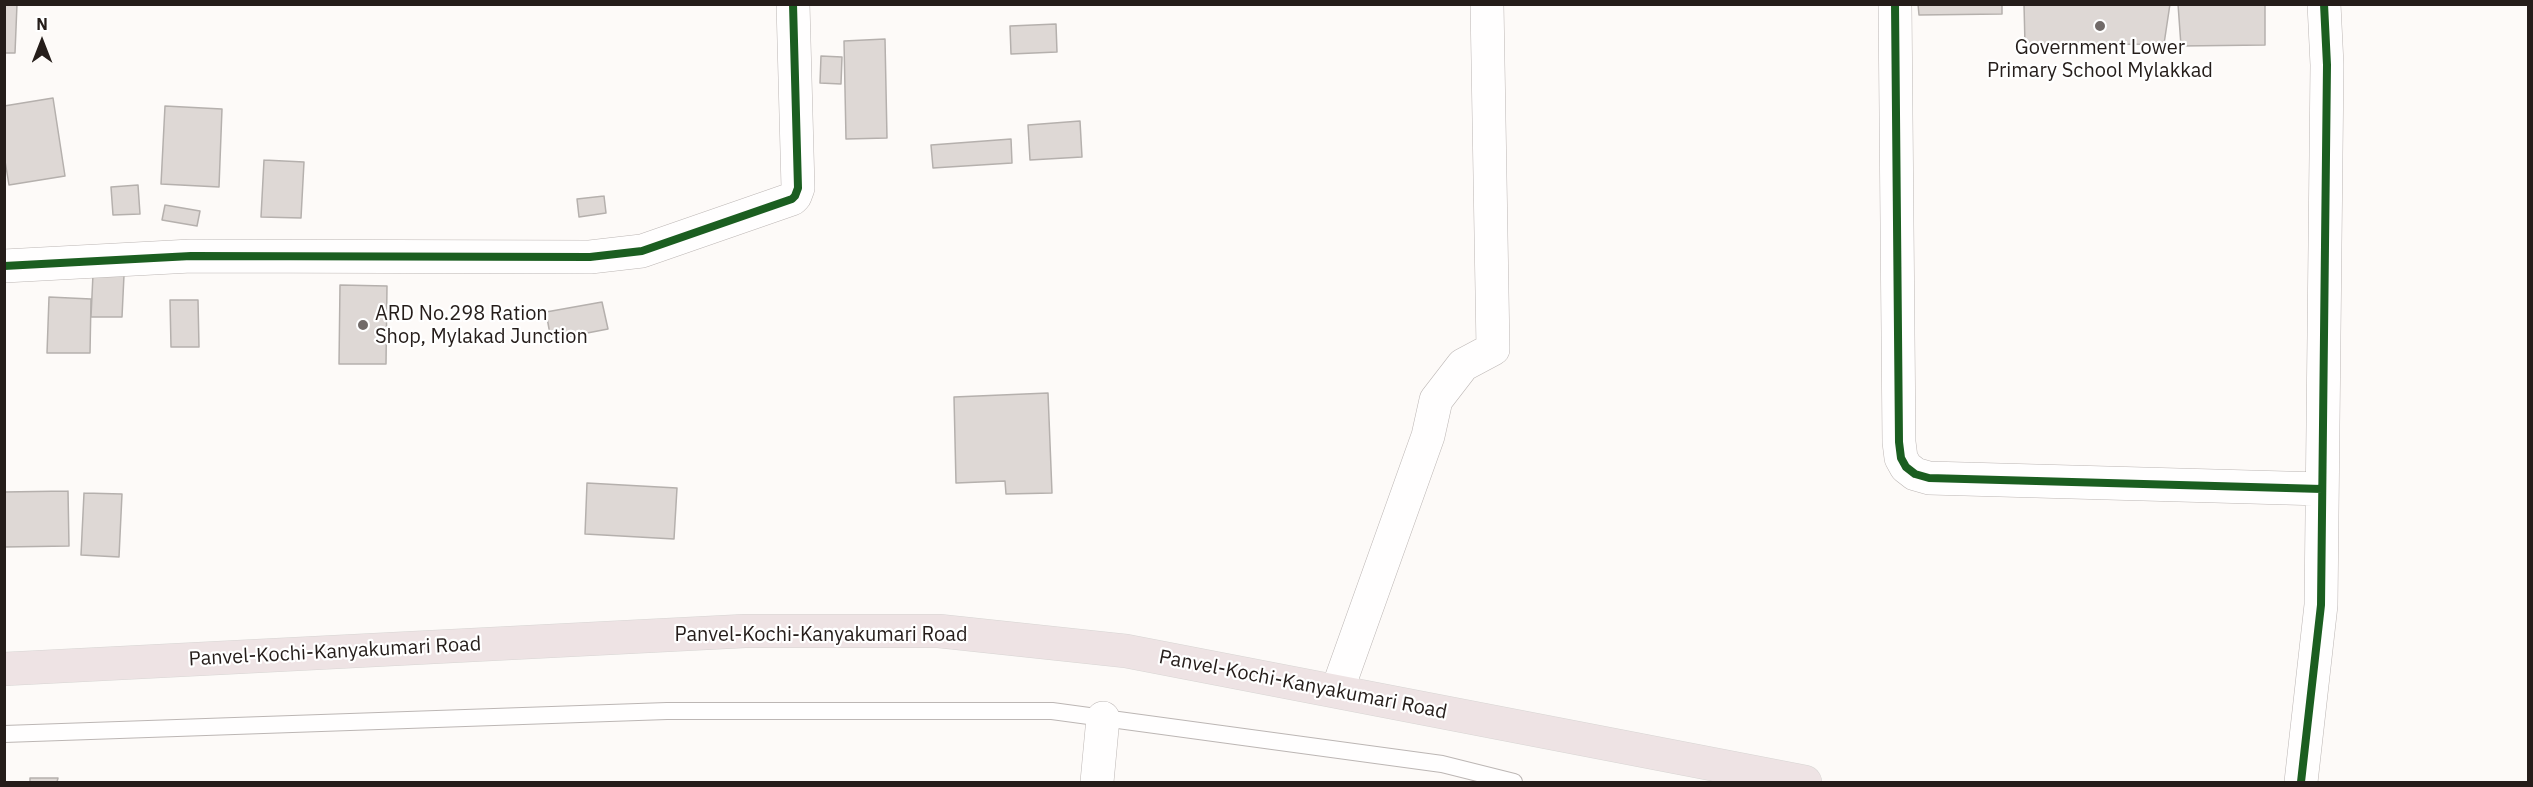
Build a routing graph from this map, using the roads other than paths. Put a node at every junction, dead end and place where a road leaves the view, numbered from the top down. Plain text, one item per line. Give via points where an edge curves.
1 (793, 4) edge
2 (1487, 4) edge
3 (1895, 4) edge
4 (2324, 4) edge
5 (4, 266) edge
6 (2322, 489) junction
7 (4, 669) edge
8 (1336, 691) junction
9 (1103, 718) junction
10 (4, 734) edge
11 (1097, 783) edge
12 (1514, 783) edge
13 (1805, 783) edge
14 (2301, 783) edge

1 - 5 street via 798,188 795,196 642,251 590,257 191,255
2 - 8 street via 1493,349 1463,365 1436,400 1428,436
3 - 6 street via 1899,442 1906,467 1929,478
4 - 6 street via 2327,65
6 - 14 street via 2321,605
7 - 8 highway, Panvel-Kochi-Kanyakumari Road via 745,631 939,631 1126,651
8 - 13 highway, Panvel-Kochi-Kanyakumari Road
9 - 10 lane via 1052,711 667,711
9 - 11 street
9 - 12 lane via 1442,764

